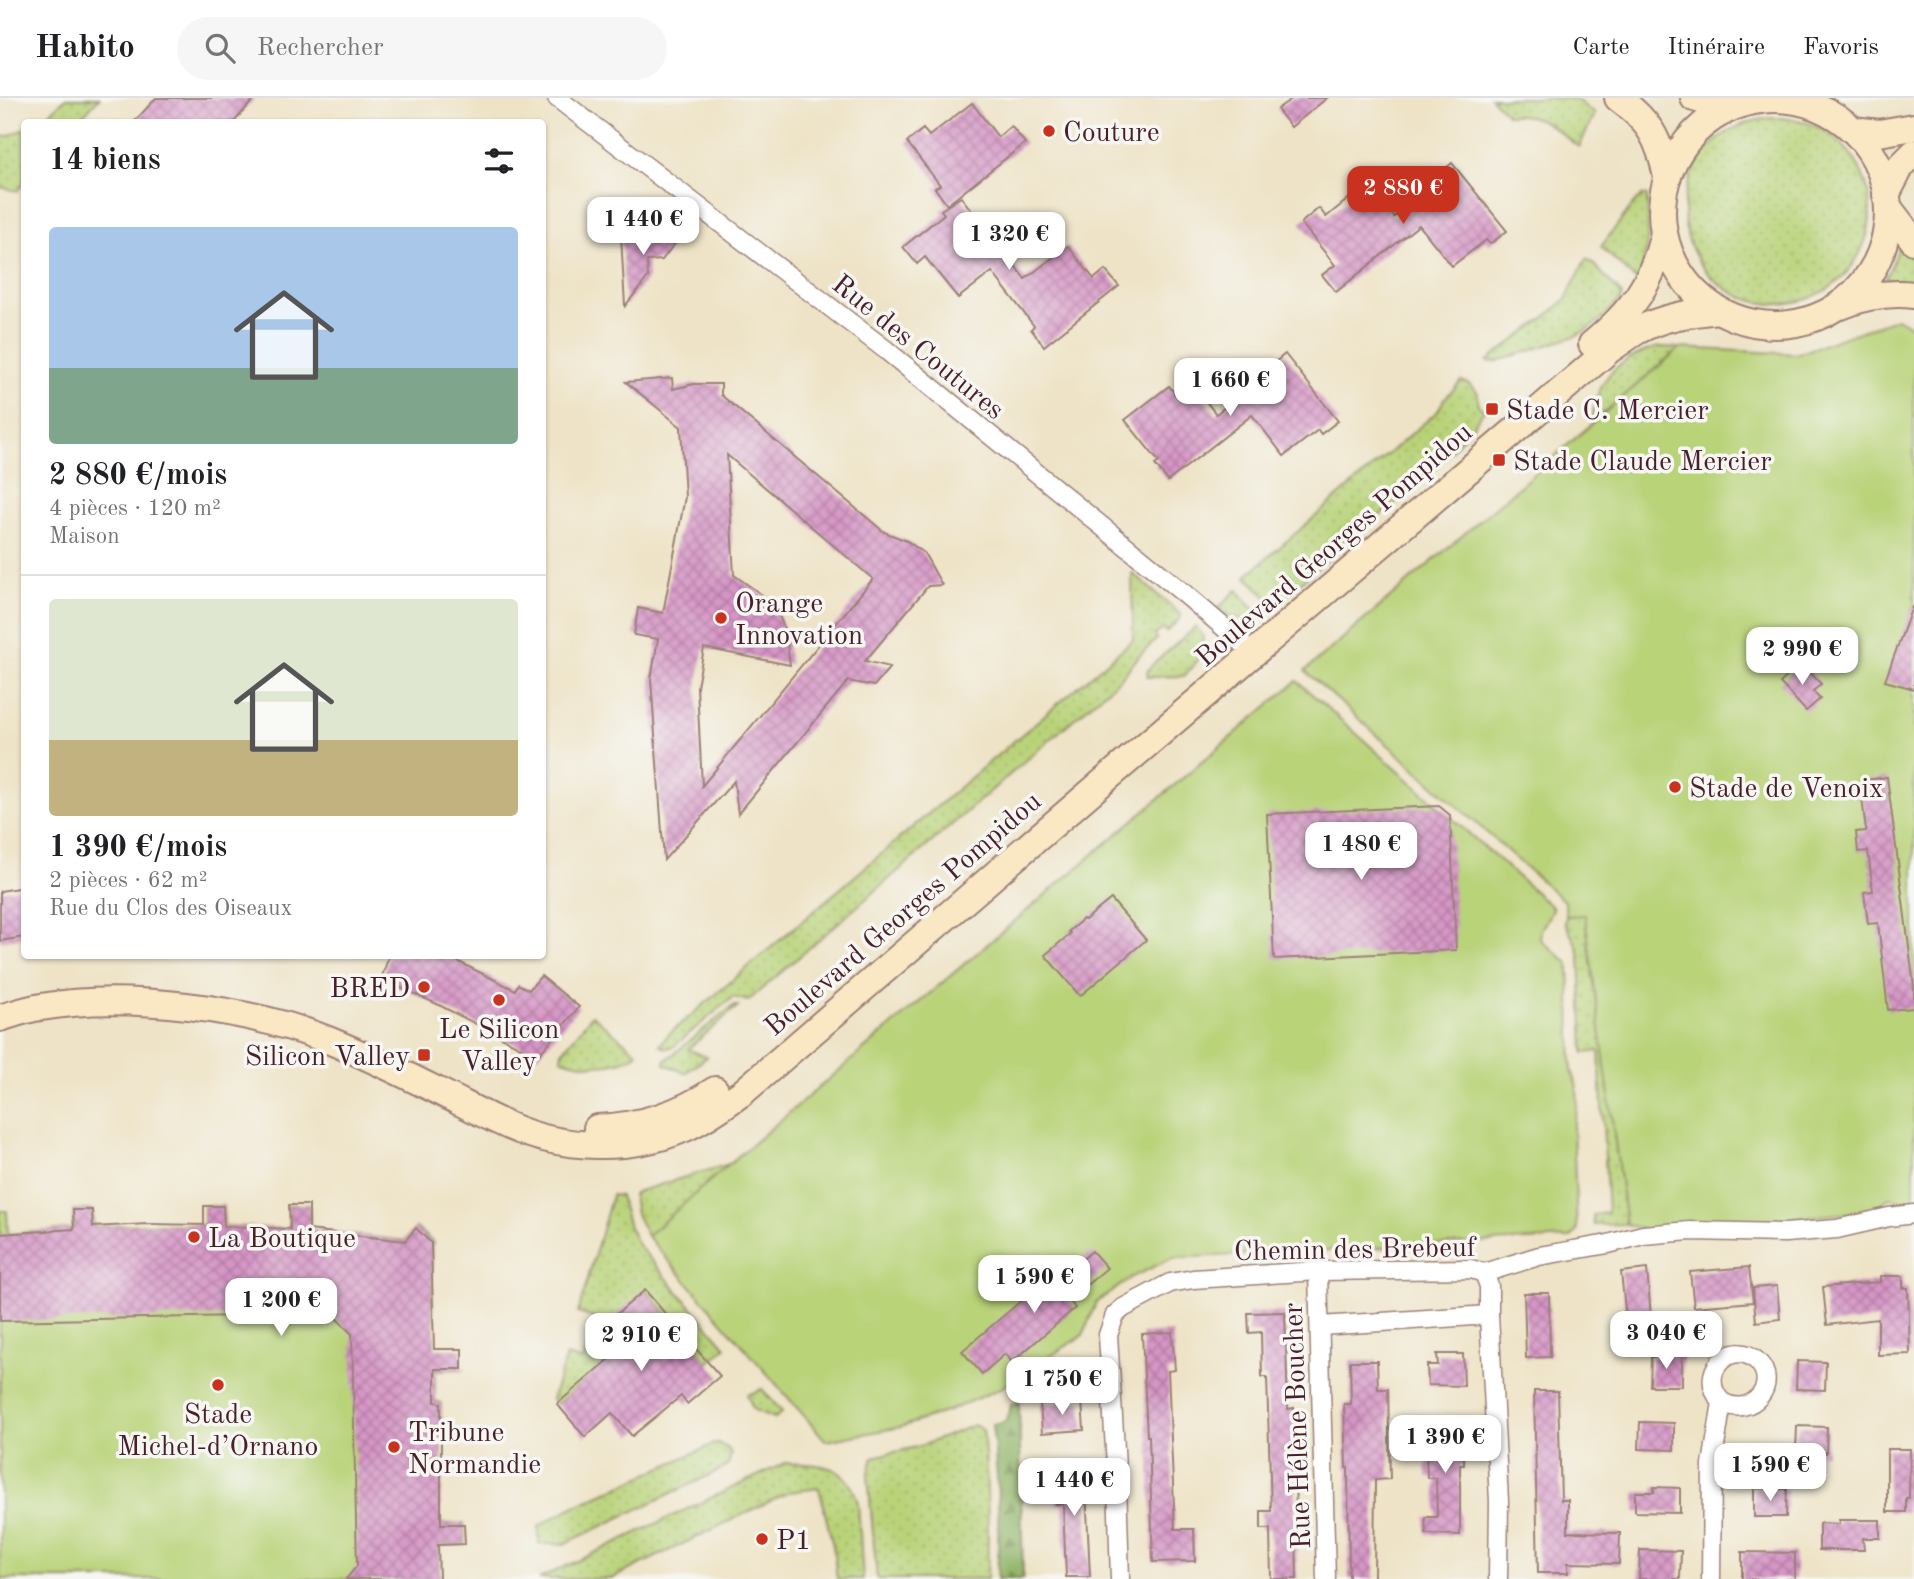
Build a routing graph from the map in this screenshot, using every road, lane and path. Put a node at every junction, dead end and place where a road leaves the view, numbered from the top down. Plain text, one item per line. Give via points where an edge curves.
1 (557, 98) edge
2 (1618, 98) edge
3 (1694, 98) edge
4 (1738, 105) junction
5 (1914, 127) edge
6 (1853, 130) junction
7 (1914, 153) edge
8 (1667, 177) junction
9 (1887, 201) junction
10 (1664, 233) junction
11 (1914, 241) edge
12 (1914, 295) edge
13 (1718, 310) junction
14 (1827, 312) junction
15 (1242, 643) junction
16 (0, 1003) edge
17 (0, 1018) edge
18 (1914, 1214) edge
19 (1318, 1271) junction
20 (1484, 1273) junction
21 (1489, 1315) junction
22 (1320, 1326) junction
23 (1722, 1402) dead end
24 (1120, 1579) edge
25 (1326, 1579) edge
26 (1498, 1579) edge
27 (1711, 1579) edge

1 - 15 street, Rue des Coutures via 886,350
2 - 8 street via 1637,112 1655,137
3 - 4 street
4 - 6 street via 1767,99 1800,102 1828,112
4 - 8 street via 1697,129
5 - 6 street via 1879,133
6 - 9 street via 1875,160
7 - 9 street via 1901,166
8 - 10 street
9 - 11 street
9 - 14 street via 1880,255 1857,289
10 - 13 street via 1675,267
10 - 15 street, Boulevard Georges Pompidou via 1653,269 1617,323
12 - 14 street via 1864,297
13 - 14 street via 1771,324 1806,321
13 - 17 street, Boulevard Georges Pompidou via 1661,320 1609,350 743,1092 685,1128 629,1143 595,1146 556,1140 511,1127 328,1040 202,1008 102,1002 41,1007
15 - 16 street, Boulevard Georges Pompidou via 731,1079 694,1104 651,1120 593,1128 517,1114 355,1034 240,998 80,989
18 - 20 street, Chemin des Brebeuf via 1838,1229 1643,1235 1539,1256
19 - 20 street, Chemin des Brebeuf via 1471,1269
19 - 22 street, Rue Hélène Boucher
19 - 24 street, Chemin des Brebeuf via 1170,1283 1115,1315 1108,1335
20 - 21 street
21 - 22 street
21 - 26 street via 1499,1501
22 - 25 street, Rue Hélène Boucher
23 - 27 street via 1712,1465

